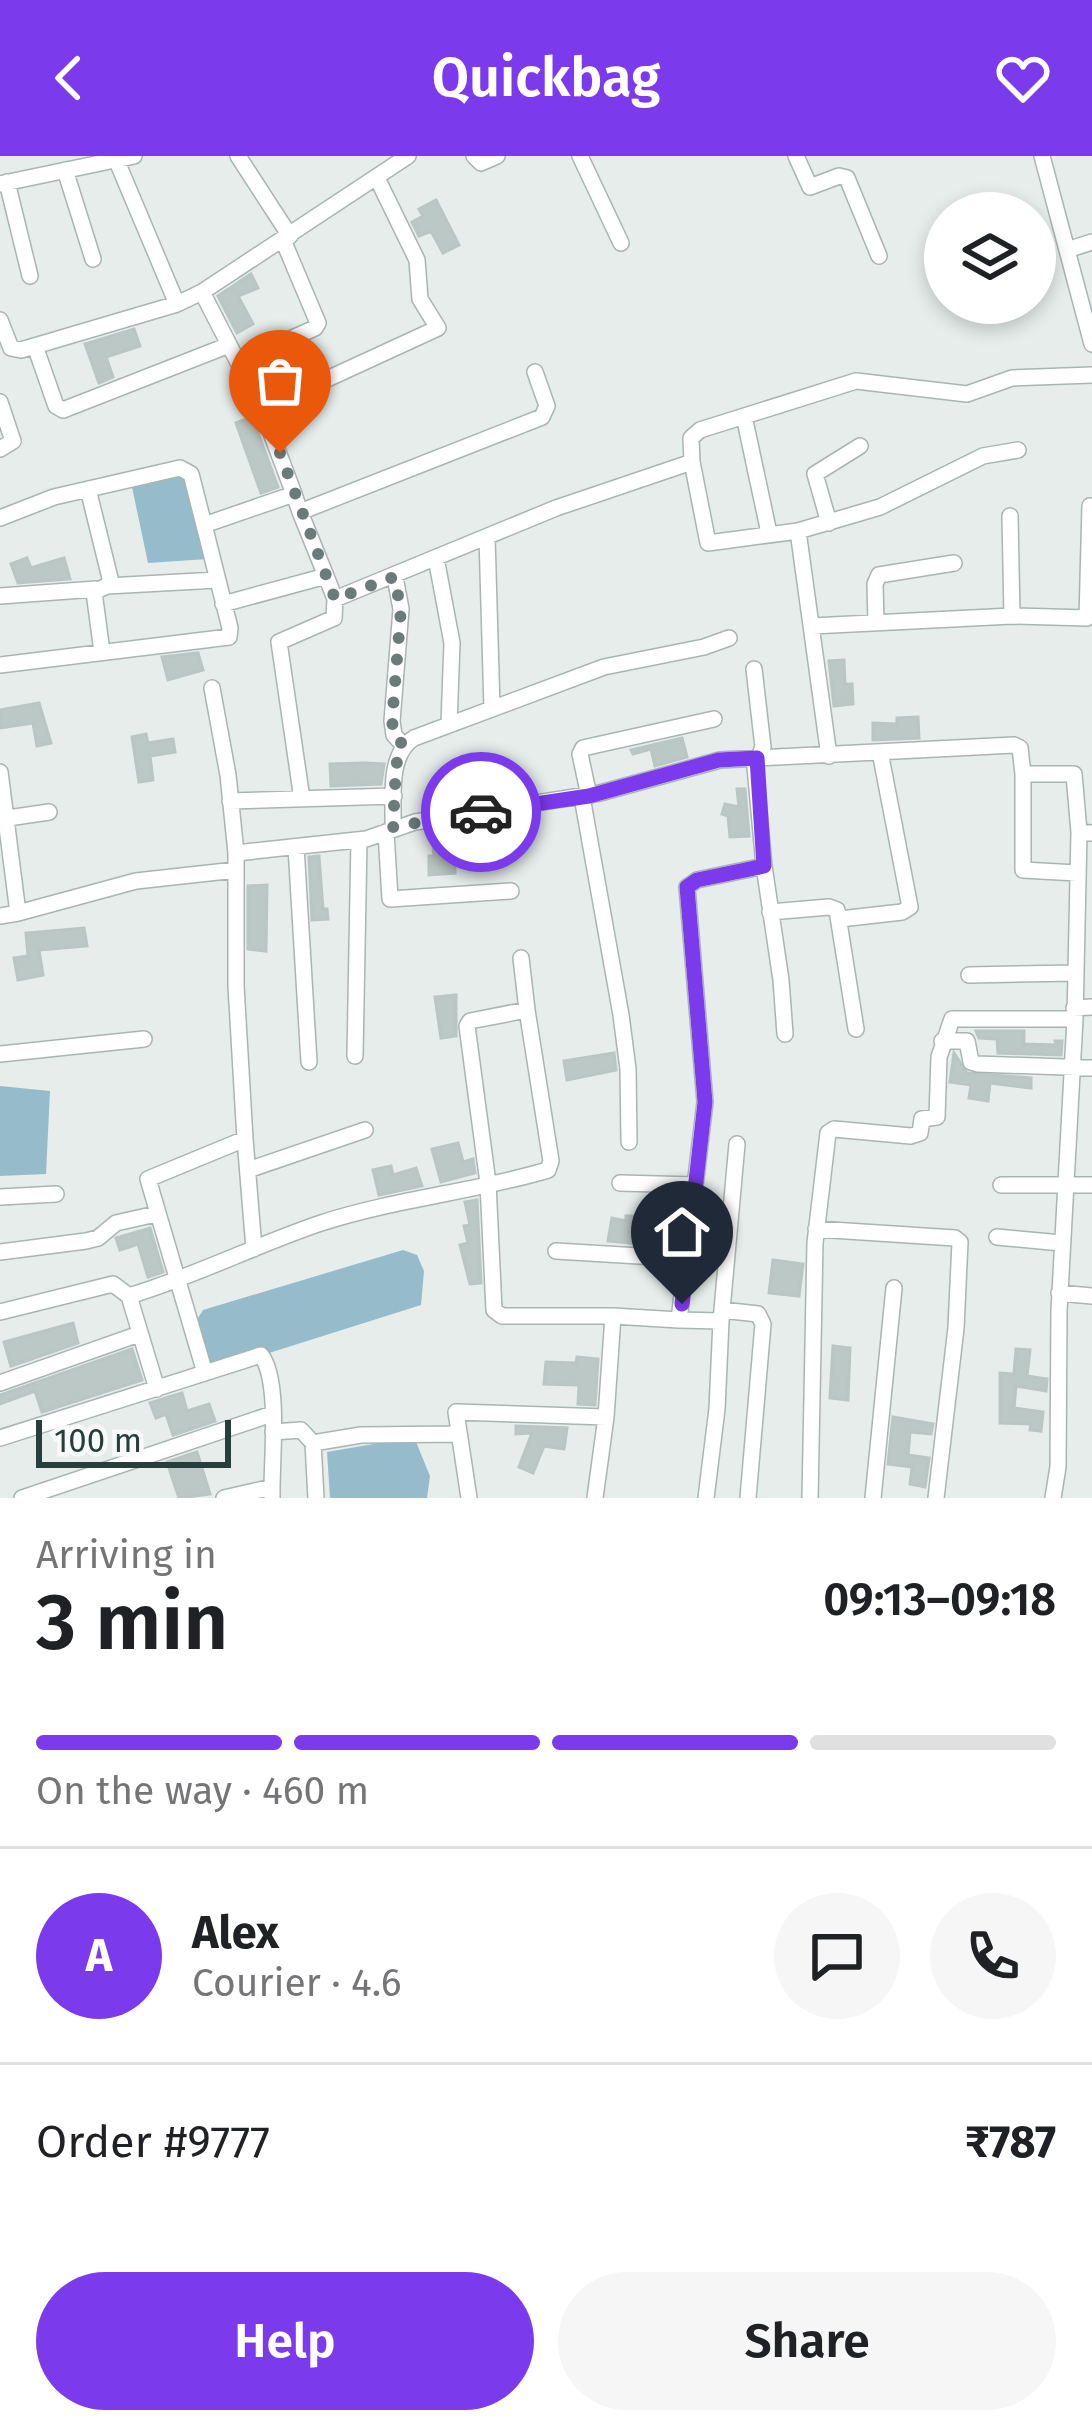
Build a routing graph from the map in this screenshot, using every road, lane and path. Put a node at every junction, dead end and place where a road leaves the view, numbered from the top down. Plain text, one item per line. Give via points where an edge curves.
1 (238, 156) edge
2 (408, 156) edge
3 (474, 156) edge
4 (497, 156) edge
5 (580, 156) edge
6 (796, 156) edge
7 (1042, 156) edge
8 (125, 158) edge
9 (65, 170) junction
10 (376, 178) junction
11 (4, 183) edge
12 (286, 238) junction
13 (1092, 242) edge
14 (621, 243) dead end
15 (1066, 250) junction
16 (879, 256) dead end
17 (93, 259) dead end
18 (29, 276) dead end
19 (202, 292) junction
20 (177, 304) junction
21 (0, 320) edge
22 (1092, 344) edge
23 (229, 345) junction
24 (35, 346) junction
25 (238, 362) junction
26 (535, 372) dead end
27 (1092, 375) edge
28 (0, 402) edge
29 (262, 409) junction
30 (744, 416) junction
31 (860, 446) dead end
32 (0, 449) edge
33 (1018, 450) dead end
34 (692, 461) junction
35 (88, 490) junction
36 (293, 494) junction
37 (1090, 506) edge
38 (300, 512) junction
39 (1010, 516) dead end
40 (0, 518) edge
41 (829, 523) junction
42 (204, 525) junction
43 (798, 531) junction
44 (770, 533) junction
45 (487, 537) junction
46 (436, 559) junction
47 (954, 562) dead end
48 (326, 576) junction
49 (394, 577) junction
50 (217, 580) junction
51 (101, 588) junction
52 (0, 596) edge
53 (335, 599) junction
54 (223, 604) junction
55 (1012, 616) junction
56 (876, 623) junction
57 (812, 626) junction
58 (729, 638) dead end
59 (102, 652) junction
60 (0, 664) edge
61 (754, 669) dead end
62 (212, 688) dead end
63 (492, 708) junction
64 (714, 719) dead end
65 (449, 724) junction
66 (403, 745) junction
67 (880, 752) junction
68 (830, 756) junction
69 (757, 758) junction
70 (0, 772) edge
71 (1023, 773) junction
72 (394, 796) junction
73 (585, 796) junction
74 (302, 799) junction
75 (230, 801) junction
76 (49, 812) dead end
77 (8, 818) junction
78 (389, 830) junction
79 (1085, 832) edge
80 (359, 840) junction
81 (296, 847) junction
82 (236, 861) junction
83 (764, 866) junction
84 (1082, 871) edge
85 (512, 891) dead end
86 (770, 912) junction
87 (9, 914) edge
88 (840, 919) junction
89 (521, 958) dead end
90 (1075, 973) junction
91 (969, 975) dead end
92 (1092, 1007) edge
93 (527, 1010) junction
94 (1074, 1014) junction
95 (856, 1030) dead end
96 (785, 1034) dead end
97 (144, 1039) dead end
98 (942, 1041) junction
99 (0, 1054) edge
100 (355, 1056) dead end
101 (309, 1062) dead end
102 (1072, 1067) junction
103 (1092, 1068) edge
104 (365, 1130) dead end
105 (245, 1139) junction
106 (629, 1142) dead end
107 (736, 1144) dead end
108 (248, 1170) junction
109 (488, 1183) junction
110 (620, 1184) dead end
111 (694, 1185) junction
112 (1001, 1185) dead end
113 (1064, 1185) junction
114 (1092, 1185) edge
115 (56, 1194) dead end
116 (0, 1197) edge
117 (156, 1214) junction
118 (816, 1229) junction
119 (997, 1237) dead end
120 (1061, 1243) junction
121 (254, 1249) junction
122 (556, 1251) dead end
123 (0, 1252) edge
124 (689, 1259) junction
125 (177, 1282) junction
126 (894, 1288) dead end
127 (1060, 1293) junction
128 (129, 1296) junction
129 (1092, 1296) edge
130 (0, 1312) edge
131 (614, 1316) junction
132 (722, 1316) junction
133 (679, 1320) junction
134 (139, 1334) junction
135 (205, 1373) junction
136 (0, 1383) edge
137 (157, 1389) junction
138 (606, 1417) junction
139 (272, 1423) junction
140 (458, 1434) junction
141 (0, 1438) edge
142 (313, 1442) junction
143 (272, 1492) edge
144 (22, 1498) edge
145 (224, 1498) edge
146 (316, 1498) edge
147 (469, 1498) edge
148 (595, 1498) edge
149 (706, 1498) edge
150 (748, 1498) edge
151 (811, 1498) edge
152 (873, 1498) edge
153 (936, 1498) edge
154 (1053, 1498) edge

1 - 12 street
2 - 10 street
3 - 4 street via 482,163
5 - 14 street
6 - 16 street via 810,187 847,178
7 - 15 street
8 - 9 street
8 - 20 street
9 - 11 street
9 - 17 street
10 - 12 street
10 - 29 street via 417,260 420,298 438,328
11 - 18 street
12 - 19 street
12 - 25 street via 318,323
13 - 15 street
15 - 22 street
19 - 20 street
19 - 23 street
20 - 24 street
21 - 24 street via 14,350
23 - 24 street via 63,410
23 - 25 street
25 - 29 street
26 - 38 street via 547,406 542,417
27 - 30 street via 1012,378 967,394 856,381
28 - 32 street via 13,441
29 - 36 street
30 - 34 street via 694,433
30 - 44 street
31 - 41 street via 815,474
33 - 41 street via 983,456
34 - 44 street via 708,543
34 - 45 street
35 - 40 street
35 - 42 street via 185,468
35 - 51 street via 110,578
36 - 38 street
36 - 42 street
37 - 55 street via 1089,617
38 - 48 street
39 - 55 street
41 - 43 street
42 - 50 street
43 - 44 street
43 - 57 street
45 - 46 street
45 - 63 street
46 - 49 street
46 - 65 street via 452,643
47 - 56 street via 878,575
48 - 53 street
48 - 54 street
49 - 53 street
49 - 66 street via 401,609 392,721
50 - 51 street
50 - 54 street
51 - 52 street
51 - 59 street
53 - 74 street via 334,618 279,642
54 - 59 street via 231,632 224,640
55 - 56 street
56 - 57 street
57 - 68 street
58 - 63 street via 604,667
59 - 60 street
61 - 69 street via 763,747
62 - 75 street
63 - 65 street
64 - 73 street via 583,748
65 - 66 street
66 - 72 street
67 - 68 street
67 - 71 street via 1014,745
67 - 88 street via 910,908
68 - 69 street
69 - 73 street via 689,766
69 - 83 street
70 - 77 street
71 - 79 street via 1074,774
71 - 84 street via 1023,870
72 - 74 street
72 - 78 street
73 - 78 street
73 - 106 street via 628,1069
74 - 75 street
75 - 82 street
76 - 77 street
77 - 87 street
78 - 80 street
78 - 85 street via 390,899
79 - 84 street
80 - 81 street
80 - 100 street
81 - 82 street
81 - 101 street
82 - 87 street
82 - 105 street
83 - 86 street
83 - 111 street via 687,887 705,1102
84 - 90 street
86 - 88 street via 829,907
86 - 96 street
88 - 95 street
89 - 93 street
90 - 91 street
90 - 94 street
92 - 94 street
93 - 109 street via 467,1024
93 - 109 street via 551,1166
94 - 98 street via 955,1018
94 - 102 street
97 - 99 street
98 - 102 street via 967,1041 977,1064
98 - 118 street via 937,1117 922,1119 920,1133 830,1130
102 - 103 street
102 - 113 street
104 - 108 street
105 - 108 street
105 - 117 street via 148,1179
107 - 132 street
108 - 121 street
109 - 121 street via 322,1223
109 - 131 street via 495,1313
110 - 111 street
111 - 124 street
112 - 113 street
113 - 114 street
113 - 120 street
115 - 116 street
117 - 123 street via 86,1241
117 - 125 street
118 - 151 street
118 - 153 street via 960,1242
119 - 120 street
120 - 127 street
121 - 125 street
122 - 124 street
124 - 133 street
125 - 128 street
125 - 135 street
126 - 152 street
127 - 129 street
127 - 154 street
128 - 130 street via 113,1284
128 - 134 street
131 - 133 street
131 - 138 street
132 - 133 street
132 - 149 street
132 - 150 street via 758,1314 764,1324
134 - 136 street
134 - 137 street
135 - 137 street
135 - 139 street via 265,1357
137 - 141 street
138 - 140 street via 458,1411
138 - 148 street
139 - 142 street
139 - 143 street
139 - 144 street
140 - 142 street
140 - 147 street
142 - 146 street
143 - 145 street

